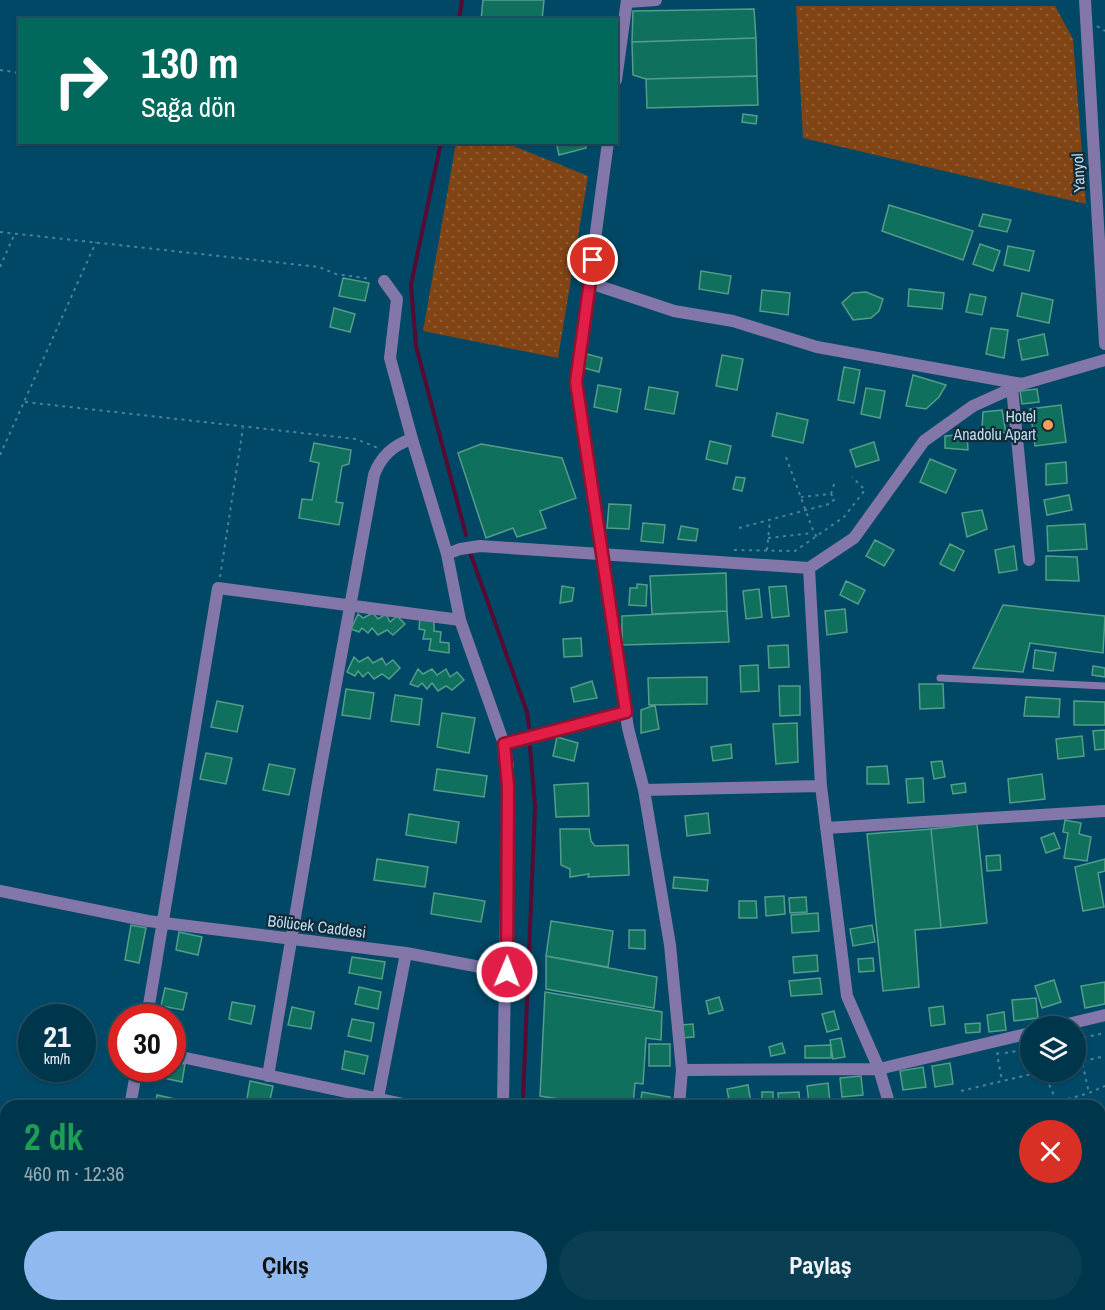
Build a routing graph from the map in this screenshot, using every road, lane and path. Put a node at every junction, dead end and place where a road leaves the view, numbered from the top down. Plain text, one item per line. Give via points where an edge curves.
1 (656, 0) edge
2 (1085, 0) edge
3 (627, 1) edge
4 (618, 66) edge
5 (0, 70) edge
6 (18, 73) edge
7 (608, 144) edge
8 (0, 232) edge
9 (15, 234) junction
10 (96, 242) junction
11 (0, 267) edge
12 (384, 281) joint
13 (590, 283) junction
14 (1105, 344) edge
15 (1105, 360) edge
16 (1017, 386) junction
17 (25, 402) junction
18 (243, 427) junction
19 (412, 439) junction
20 (386, 454) junction
21 (0, 455) edge
22 (786, 457) dead end
23 (852, 477) dead end
24 (835, 481) dead end
25 (831, 494) junction
26 (801, 496) junction
27 (806, 510) junction
28 (770, 519) junction
29 (739, 528) dead end
30 (814, 533) junction
31 (817, 537) junction
32 (768, 538) junction
33 (734, 550) dead end
34 (767, 550) junction
35 (447, 554) junction
36 (603, 554) junction
37 (1029, 560) dead end
38 (809, 568) junction
39 (218, 588) junction
40 (350, 606) junction
41 (460, 620) junction
42 (940, 678) dead end
43 (1105, 686) edge
44 (626, 712) junction
45 (504, 744) junction
46 (821, 786) junction
47 (644, 790) junction
48 (1105, 811) edge
49 (826, 828) junction
50 (0, 891) edge
51 (163, 922) junction
52 (290, 940) junction
53 (406, 953) junction
54 (507, 972) junction
55 (149, 1004) edge
56 (1105, 1016) edge
57 (1086, 1020) edge
58 (1105, 1033) edge
59 (1020, 1035) edge
60 (1086, 1036) edge
61 (1020, 1051) edge
62 (1105, 1056) edge
63 (186, 1058) edge
64 (1086, 1061) edge
65 (879, 1069) junction
66 (682, 1070) junction
67 (268, 1076) junction
68 (1020, 1077) edge
69 (1086, 1080) edge
70 (1002, 1081) junction
71 (134, 1082) edge
72 (1049, 1082) edge
73 (1105, 1086) edge
74 (961, 1091) dead end
75 (1089, 1093) junction
76 (378, 1098) junction
77 (131, 1100) edge
78 (387, 1100) edge
79 (506, 1100) edge
80 (680, 1100) edge
81 (888, 1100) edge
82 (1056, 1100) edge
83 (1064, 1100) edge

1 - 3 street
2 - 14 street, Yanyol
3 - 4 street
5 - 6 path
7 - 13 street
8 - 9 path
9 - 10 path
9 - 11 path
10 - 12 path via 319,267 336,274
10 - 17 path
12 - 19 street via 397,299 390,358
13 - 16 street via 674,311 734,321 817,346
13 - 36 street via 576,382
15 - 16 street
16 - 37 street
16 - 38 street via 973,406 924,441 854,538
17 - 18 path
17 - 21 path
18 - 20 path via 356,439
18 - 39 path
19 - 20 street
19 - 35 street
20 - 40 street via 374,475
22 - 26 path
23 - 31 path via 865,490 844,517
24 - 25 path
25 - 26 path
25 - 27 path via 835,499 829,504
26 - 27 path
27 - 28 path
27 - 30 path
28 - 29 path
28 - 32 path
30 - 31 path
30 - 32 path
31 - 34 path via 795,551
32 - 34 path
33 - 34 path
35 - 36 street via 480,546
35 - 41 street
36 - 38 street
36 - 44 street
38 - 46 street
39 - 40 street
39 - 51 street
40 - 41 street
40 - 52 street
41 - 45 street
42 - 43 lane
44 - 45 street
44 - 47 street
45 - 54 street via 508,786
46 - 47 street
46 - 49 street
47 - 66 street via 670,945
48 - 49 street
49 - 65 street via 847,996
50 - 51 street, Bölücek Caddesi
51 - 52 street, Bölücek Caddesi
51 - 55 street
52 - 53 street, Bölücek Caddesi
52 - 67 street
53 - 54 street, Bölücek Caddesi
53 - 76 street
54 - 79 street
56 - 57 street
58 - 60 path
59 - 65 street
61 - 70 path via 997,1054
62 - 64 path
63 - 67 street
65 - 66 street
65 - 81 street
66 - 80 street
67 - 76 street
68 - 70 path
69 - 75 path
70 - 74 path
71 - 77 street
72 - 82 path
73 - 75 path
75 - 83 path
76 - 78 street

